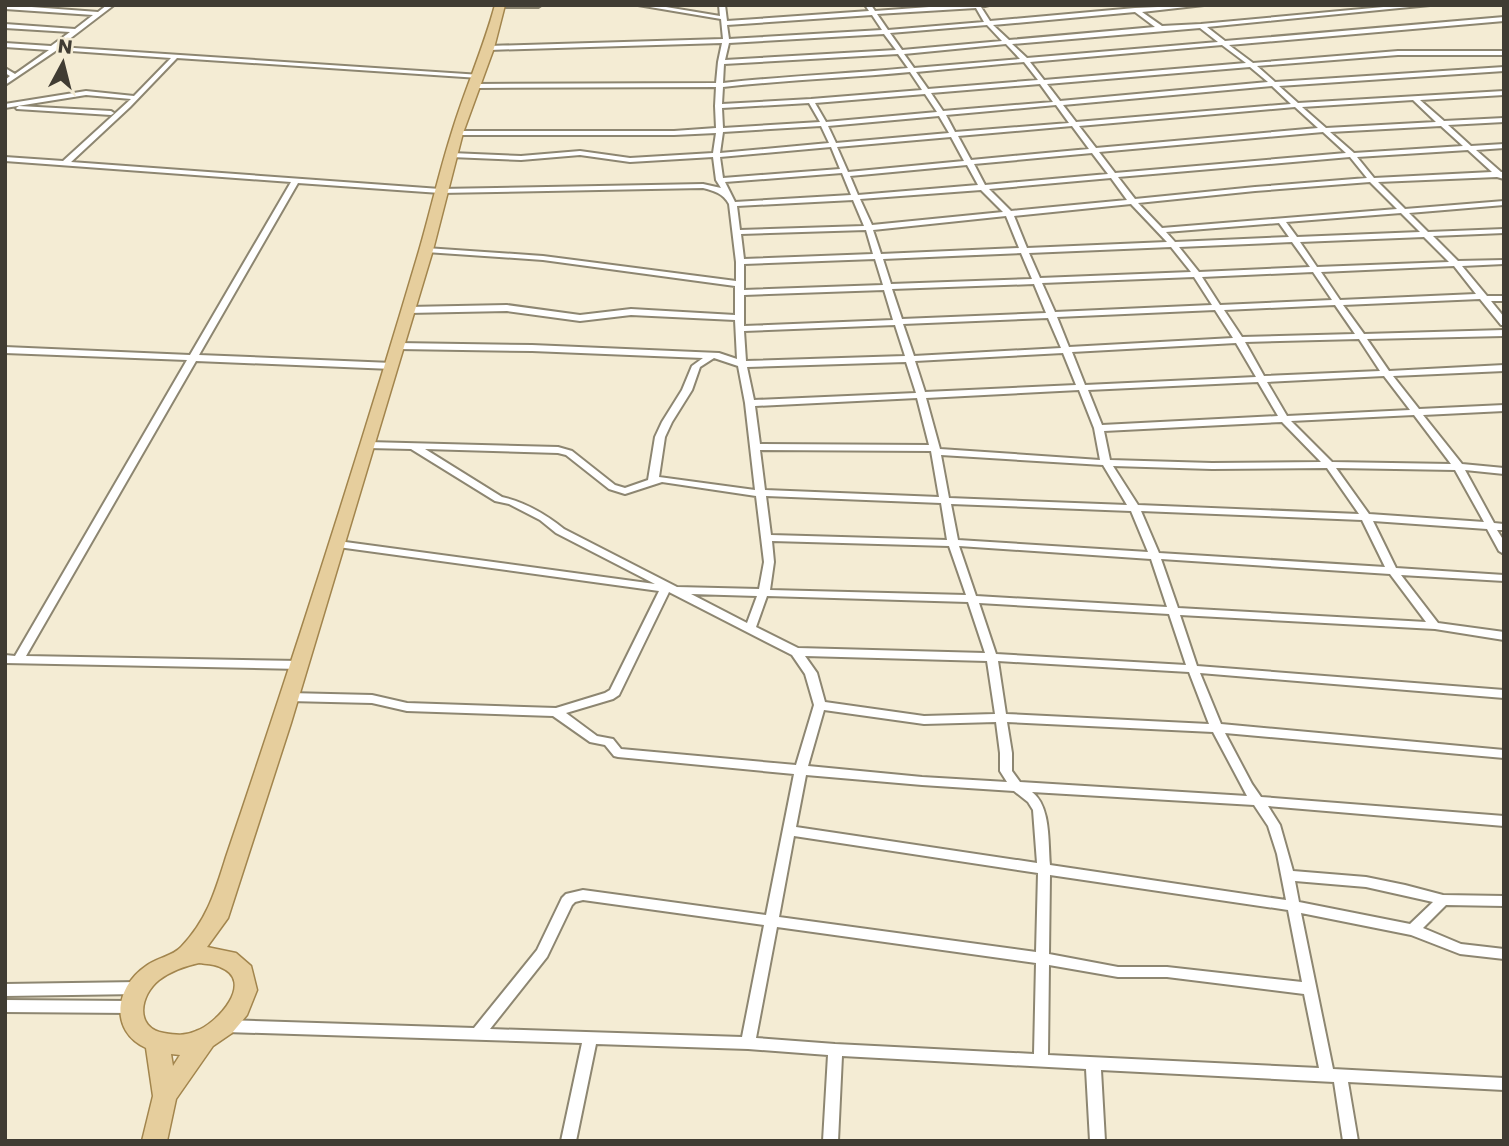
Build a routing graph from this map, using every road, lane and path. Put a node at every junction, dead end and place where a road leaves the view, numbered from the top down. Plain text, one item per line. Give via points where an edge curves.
1 (111, 5) edge
2 (500, 5) edge
3 (538, 5) edge
4 (642, 5) edge
5 (697, 5) edge
6 (722, 5) edge
7 (986, 5) edge
8 (1201, 5) edge
9 (1362, 5) edge
10 (1427, 5) edge
11 (978, 6) edge
12 (5, 7) edge
13 (1134, 8) edge
14 (672, 9) junction
15 (870, 10) edge
16 (1370, 10) junction
17 (99, 14) junction
18 (1378, 16) dead end
19 (1504, 19) edge
20 (723, 20) junction
21 (1387, 22) dead end
22 (989, 24) junction
23 (5, 26) edge
24 (1201, 26) junction
25 (1161, 28) junction
26 (1395, 28) junction
27 (76, 31) junction
28 (885, 32) junction
29 (726, 41) junction
30 (1008, 43) junction
31 (1226, 44) junction
32 (5, 46) edge
33 (55, 48) junction
34 (489, 48) junction
35 (901, 52) junction
36 (1478, 52) junction
37 (1504, 52) edge
38 (176, 56) junction
39 (721, 62) junction
40 (1027, 62) junction
41 (1252, 65) junction
42 (5, 70) edge
43 (913, 71) junction
44 (1502, 71) edge
45 (8, 81) edge
46 (477, 81) junction
47 (1042, 83) junction
48 (1273, 84) junction
49 (720, 85) junction
50 (927, 90) junction
51 (1504, 93) edge
52 (131, 97) dead end
53 (1413, 97) junction
54 (811, 101) junction
55 (1056, 103) junction
56 (718, 106) junction
57 (1298, 106) junction
58 (5, 107) edge
59 (111, 113) dead end
60 (941, 113) junction
61 (1504, 120) edge
62 (824, 124) junction
63 (1443, 125) junction
64 (1074, 127) junction
65 (720, 129) junction
66 (1327, 130) junction
67 (457, 133) junction
68 (953, 136) junction
69 (1504, 146) edge
70 (833, 147) junction
71 (1468, 148) junction
72 (1095, 151) junction
73 (1351, 154) junction
74 (451, 155) junction
75 (716, 155) junction
76 (5, 159) edge
77 (969, 160) junction
78 (64, 164) junction
79 (844, 173) junction
80 (1502, 175) edge
81 (1112, 177) junction
82 (296, 180) junction
83 (720, 180) junction
84 (1372, 180) junction
85 (983, 187) junction
86 (440, 191) junction
87 (857, 199) junction
88 (732, 201) junction
89 (1133, 202) junction
90 (1504, 203) edge
91 (1404, 211) junction
92 (1009, 214) junction
93 (1281, 220) junction
94 (869, 228) junction
95 (1160, 230) junction
96 (1504, 231) edge
97 (737, 232) junction
98 (1425, 233) junction
99 (1294, 240) junction
100 (1173, 244) junction
101 (426, 250) junction
102 (1025, 251) junction
103 (877, 257) junction
104 (740, 262) junction
105 (1504, 262) edge
106 (1456, 264) junction
107 (1317, 270) junction
108 (1196, 274) junction
109 (1039, 282) junction
110 (741, 288) junction
111 (888, 289) junction
112 (1483, 297) junction
113 (1504, 298) edge
114 (1338, 302) junction
115 (1218, 308) junction
116 (408, 310) junction
117 (1053, 315) junction
118 (739, 318) junction
119 (900, 322) junction
120 (1504, 323) edge
121 (740, 329) junction
122 (1504, 333) edge
123 (1363, 336) junction
124 (1239, 340) junction
125 (398, 346) junction
126 (5, 350) edge
127 (1064, 350) junction
128 (712, 356) junction
129 (192, 359) junction
130 (909, 359) junction
131 (742, 364) junction
132 (392, 366) junction
133 (1504, 368) edge
134 (1386, 373) junction
135 (1260, 378) junction
136 (1081, 388) junction
137 (921, 394) junction
138 (750, 403) junction
139 (1504, 408) edge
140 (1417, 412) junction
141 (1284, 419) junction
142 (1099, 428) junction
143 (368, 444) junction
144 (411, 445) junction
145 (755, 447) junction
146 (935, 450) junction
147 (1105, 461) junction
148 (1330, 466) junction
149 (1458, 466) junction
150 (1504, 471) edge
151 (653, 481) junction
152 (759, 493) junction
153 (946, 500) junction
154 (1134, 507) junction
155 (1366, 517) junction
156 (1490, 527) junction
157 (1504, 527) edge
158 (766, 538) junction
159 (953, 543) junction
160 (338, 544) junction
161 (1504, 551) edge
162 (1156, 556) junction
163 (1392, 570) junction
164 (1504, 578) edge
165 (670, 589) junction
166 (764, 590) junction
167 (971, 599) junction
168 (1172, 610) junction
169 (1435, 626) junction
170 (751, 627) junction
171 (1504, 636) edge
172 (796, 652) junction
173 (992, 657) junction
174 (5, 659) edge
175 (19, 659) junction
176 (300, 665) junction
177 (1193, 669) junction
178 (1504, 694) edge
179 (289, 697) junction
180 (820, 705) junction
181 (556, 712) junction
182 (999, 718) junction
183 (1217, 728) junction
184 (1504, 754) edge
185 (802, 769) junction
186 (1015, 785) junction
187 (1259, 801) junction
188 (1504, 821) edge
189 (791, 831) junction
190 (1044, 870) junction
191 (1287, 876) junction
192 (1443, 900) junction
193 (1504, 901) edge
194 (1293, 906) junction
195 (217, 918) junction
196 (772, 920) junction
197 (1413, 930) junction
198 (1504, 954) edge
199 (187, 956) junction
200 (221, 956) junction
201 (1041, 958) junction
202 (1311, 989) junction
203 (5, 990) edge
204 (135, 998) junction
205 (5, 1006) edge
206 (226, 1026) junction
207 (477, 1035) junction
208 (205, 1038) junction
209 (590, 1038) junction
210 (157, 1042) junction
211 (748, 1043) junction
212 (835, 1050) junction
213 (1041, 1060) junction
214 (1093, 1063) junction
215 (1334, 1075) junction
216 (1504, 1084) edge
217 (164, 1096) junction
218 (154, 1141) edge
219 (568, 1141) edge
220 (830, 1141) edge
221 (1098, 1141) edge
222 (1351, 1141) edge

1 - 17 street
2 - 3 street
2 - 34 main road
4 - 14 street
5 - 14 street
6 - 20 street
7 - 11 street
8 - 13 street
9 - 16 street
10 - 16 street
11 - 15 street
11 - 22 street
12 - 17 street
13 - 22 street
13 - 25 street
14 - 20 street
15 - 20 street
15 - 28 street
16 - 18 street
16 - 24 street
17 - 27 street
19 - 26 street
20 - 29 street
21 - 26 street
22 - 28 street
22 - 30 street
23 - 27 street
24 - 25 street
24 - 31 street
25 - 30 street
26 - 31 street
27 - 33 street
28 - 29 street
28 - 35 street
29 - 34 street
29 - 39 street
30 - 35 street
30 - 40 street
31 - 40 street
31 - 41 street
32 - 33 street
33 - 38 street
33 - 45 street
34 - 46 main road
35 - 39 street
35 - 43 street
36 - 37 street
36 - 41 street via 1398,53
36 - 44 street
38 - 46 street
38 - 78 street
39 - 49 street
40 - 43 street
40 - 47 street
41 - 47 street
41 - 48 street
42 - 45 street via 13,74
43 - 49 street
43 - 50 street
44 - 48 street
46 - 49 street
46 - 67 main road
47 - 50 street
47 - 55 street
48 - 55 street
48 - 57 street
49 - 56 street
50 - 54 street
50 - 60 street
51 - 53 street
52 - 58 street via 86,93
53 - 57 street
53 - 63 street
54 - 56 street
54 - 62 street
55 - 60 street
55 - 64 street
56 - 65 street
57 - 64 street
57 - 66 street
58 - 59 street
60 - 62 street
60 - 68 street
61 - 63 street
62 - 65 street
62 - 70 street
63 - 66 street
63 - 71 street
64 - 68 street
64 - 72 street
65 - 67 street
65 - 75 street
66 - 72 street
66 - 73 street
67 - 74 main road
68 - 70 street
68 - 77 street
69 - 71 street
70 - 75 street
70 - 79 street
71 - 73 street
71 - 80 street
72 - 77 street
72 - 81 street
73 - 81 street
73 - 84 street
74 - 75 street via 521,158 580,153 630,160
74 - 86 main road
75 - 83 street
76 - 78 street
77 - 79 street
77 - 85 street
78 - 82 street
79 - 83 street
79 - 87 street
80 - 84 street
81 - 85 street
81 - 89 street
82 - 86 street
82 - 129 street
83 - 88 street
84 - 89 street
84 - 91 street
85 - 87 street
85 - 92 street
86 - 88 street via 703,186 719,190
86 - 101 main road
87 - 88 street
87 - 94 street
88 - 97 street
89 - 92 street
89 - 95 street
90 - 91 street
91 - 93 street
91 - 98 street
92 - 94 street
92 - 102 street
93 - 95 street
93 - 99 street
94 - 97 street
94 - 103 street
95 - 100 street
96 - 98 street
97 - 104 street
98 - 99 street
98 - 106 street
99 - 100 street
99 - 107 street
100 - 102 street
100 - 108 street
101 - 110 street via 543,258
101 - 116 main road
102 - 103 street
102 - 109 street
103 - 104 street
103 - 111 street
104 - 110 street
105 - 106 street
106 - 107 street
106 - 112 street
107 - 108 street
107 - 114 street
108 - 109 street
108 - 115 street
109 - 111 street
109 - 117 street
110 - 111 street
110 - 118 street
111 - 119 street
112 - 113 street
112 - 114 street
112 - 120 street
114 - 115 street
114 - 123 street
115 - 117 street
115 - 124 street
116 - 118 street via 508,308 580,318 631,312
116 - 125 main road
117 - 119 street
117 - 127 street
118 - 121 street
119 - 121 street
119 - 130 street
121 - 131 street
122 - 123 street
123 - 124 street
123 - 134 street
124 - 127 street
124 - 135 street
125 - 128 street
125 - 132 main road
126 - 129 street
127 - 130 street
127 - 136 street
128 - 131 street
128 - 151 street via 693,371 667,422
129 - 132 street
129 - 175 street
130 - 131 street
130 - 137 street
131 - 138 street
132 - 143 main road
133 - 134 street
134 - 135 street
134 - 140 street
135 - 136 street
135 - 141 street
136 - 137 street
136 - 142 street
137 - 138 street
137 - 146 street
138 - 145 street
139 - 140 street
140 - 141 street
140 - 149 street
141 - 142 street
141 - 148 street
142 - 147 street
143 - 144 street
143 - 160 main road
144 - 151 street via 558,450 569,453 617,489 632,491
144 - 165 street via 499,499 531,510 560,531
145 - 146 street
145 - 152 street
146 - 147 street
146 - 153 street
147 - 148 street via 1210,467
147 - 154 street
148 - 149 street
148 - 155 street
149 - 150 street
149 - 156 street
151 - 152 street
152 - 153 street
152 - 158 street
153 - 154 street
153 - 159 street
154 - 155 street
154 - 162 street
155 - 156 street
155 - 163 street
156 - 157 street
156 - 161 street
158 - 159 street
158 - 166 street via 769,562
159 - 162 street
159 - 167 street
160 - 165 street
160 - 176 main road
162 - 163 street
162 - 168 street
163 - 164 street
163 - 169 street
165 - 166 street
165 - 170 street
165 - 181 street via 615,692
166 - 167 street
166 - 170 street
167 - 168 street
167 - 173 street
168 - 169 street
168 - 177 street
169 - 171 street
170 - 172 street
172 - 173 street
172 - 180 street via 811,673
173 - 177 street
173 - 182 street
174 - 175 street
175 - 176 street
176 - 179 main road
177 - 178 street
177 - 183 street
179 - 181 street
179 - 195 main road
180 - 182 street via 924,720
180 - 185 street
181 - 185 street via 594,739 609,742 618,753
182 - 183 street
182 - 186 street via 1006,771
183 - 184 street
183 - 187 street
185 - 186 street
185 - 189 street
186 - 187 street
186 - 190 street via 1034,799 1039,810
187 - 188 street
187 - 191 street via 1274,825
189 - 190 street
189 - 196 street
190 - 194 street
190 - 201 street
191 - 192 street via 1402,887
191 - 194 street
192 - 193 street
192 - 197 street
194 - 197 street
194 - 202 street
195 - 199 main road
195 - 200 main road
196 - 201 street
196 - 207 street via 583,895 571,898 542,953
196 - 211 street
197 - 198 street via 1460,949
199 - 200 main road
199 - 204 main road via 154,971
200 - 206 main road via 243,972 247,989 241,1008
201 - 202 street via 1118,972 1167,972
201 - 213 street
202 - 215 street
203 - 204 street
204 - 205 street
204 - 210 main road via 132,1016 140,1032
206 - 207 street
206 - 208 main road
207 - 209 street
208 - 210 main road via 180,1044
208 - 217 main road
209 - 211 street
209 - 219 street
210 - 217 main road
211 - 212 street
212 - 213 street
212 - 220 street
213 - 214 street
214 - 215 street
214 - 221 street
215 - 216 street
215 - 222 street
217 - 218 main road

